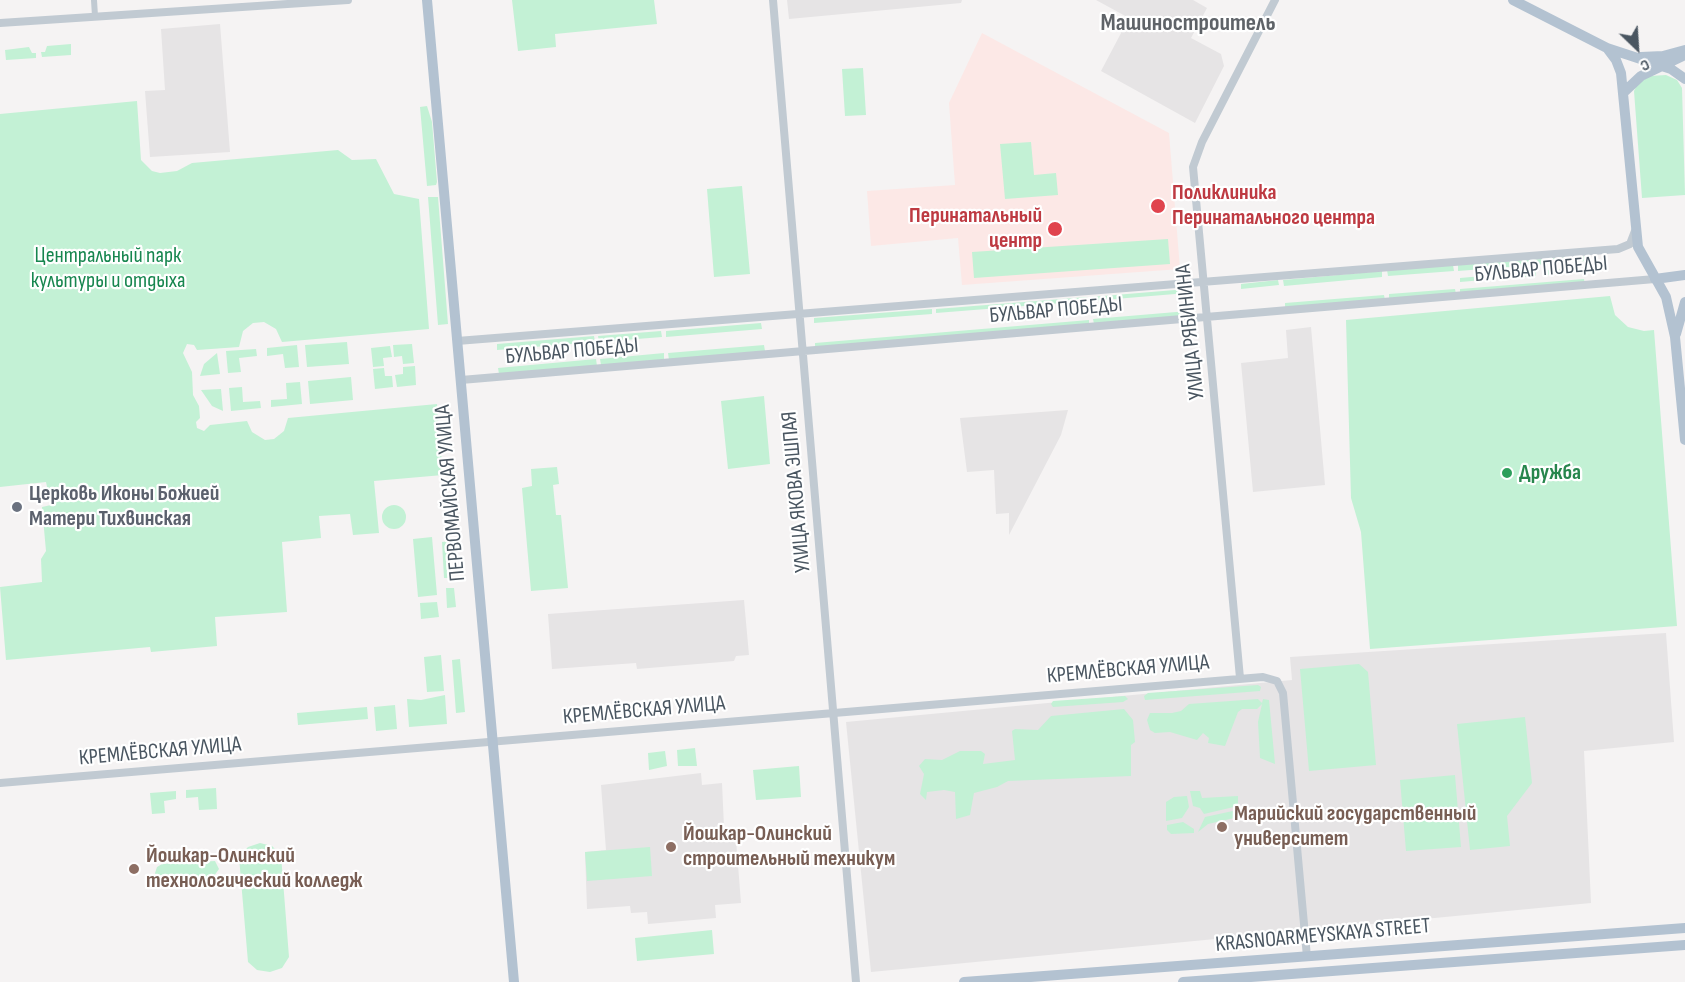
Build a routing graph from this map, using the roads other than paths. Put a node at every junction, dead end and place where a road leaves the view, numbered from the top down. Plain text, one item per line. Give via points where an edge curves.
1 (94, 0) edge
2 (348, 0) edge
3 (427, 0) edge
4 (773, 0) edge
5 (1275, 0) edge
6 (1513, 0) edge
7 (95, 16) junction
8 (0, 23) edge
9 (1607, 48) junction
10 (1685, 50) edge
11 (1685, 55) edge
12 (1631, 57) junction
13 (1662, 67) junction
14 (1685, 79) edge
15 (1624, 92) junction
16 (1635, 231) junction
17 (1685, 275) edge
18 (1655, 279) junction
19 (1204, 284) junction
20 (1685, 302) edge
21 (800, 314) junction
22 (1207, 316) junction
23 (1676, 337) junction
24 (457, 341) junction
25 (803, 350) junction
26 (460, 380) junction
27 (1685, 440) edge
28 (1240, 678) junction
29 (833, 713) junction
30 (493, 742) junction
31 (0, 783) edge
32 (1685, 928) edge
33 (1685, 945) edge
34 (1307, 957) junction
35 (1309, 977) edge
36 (514, 982) edge
37 (856, 982) edge
38 (964, 982) edge
39 (1183, 982) edge

1 - 7 street
2 - 7 street
3 - 24 main road, ПЕРВОМАЙСКАЯ УЛИЦА
4 - 21 street, УЛИЦА ЯКОВА ЭШПАЯ
5 - 19 street, УЛИЦА РЯБИНИНА via 1196,154 1193,167
6 - 9 main road
7 - 8 street
9 - 12 main road
9 - 15 main road via 1620,66
10 - 12 main road via 1663,56
11 - 13 main road
12 - 13 main road
13 - 14 main road
13 - 15 main road via 1641,75
15 - 16 main road
16 - 18 main road via 1641,256
16 - 19 street, БУЛЬВАР ПОБЕДЫ via 1630,244 1618,249
17 - 18 main road
18 - 22 street, БУЛЬВАР ПОБЕДЫ
18 - 23 main road via 1666,297
19 - 21 street, БУЛЬВАР ПОБЕДЫ
19 - 22 street, УЛИЦА РЯБИНИНА
20 - 23 main road
21 - 24 street, БУЛЬВАР ПОБЕДЫ
21 - 25 street, УЛИЦА ЯКОВА ЭШПАЯ
22 - 25 street, БУЛЬВАР ПОБЕДЫ
22 - 28 street, УЛИЦА РЯБИНИНА
23 - 27 main road
24 - 26 main road, ПЕРВОМАЙСКАЯ УЛИЦА
25 - 26 street, БУЛЬВАР ПОБЕДЫ
25 - 29 street, УЛИЦА ЯКОВА ЭШПАЯ
26 - 30 main road, ПЕРВОМАЙСКАЯ УЛИЦА
28 - 29 street, КРЕМЛЁВСКАЯ УЛИЦА
28 - 34 street, КРЕМЛЁВСКАЯ УЛИЦА via 1272,678 1283,693
29 - 30 street, КРЕМЛЁВСКАЯ УЛИЦА
29 - 37 street, УЛИЦА ЯКОВА ЭШПАЯ
30 - 31 street, КРЕМЛЁВСКАЯ УЛИЦА
30 - 36 main road, ПЕРВОМАЙСКАЯ УЛИЦА
32 - 34 main road, KRASNOARMEYSKAYA STREET
33 - 35 main road, KRASNOARMEYSKAYA STREET
34 - 35 main road
34 - 38 main road, KRASNOARMEYSKAYA STREET
35 - 39 main road, KRASNOARMEYSKAYA STREET

